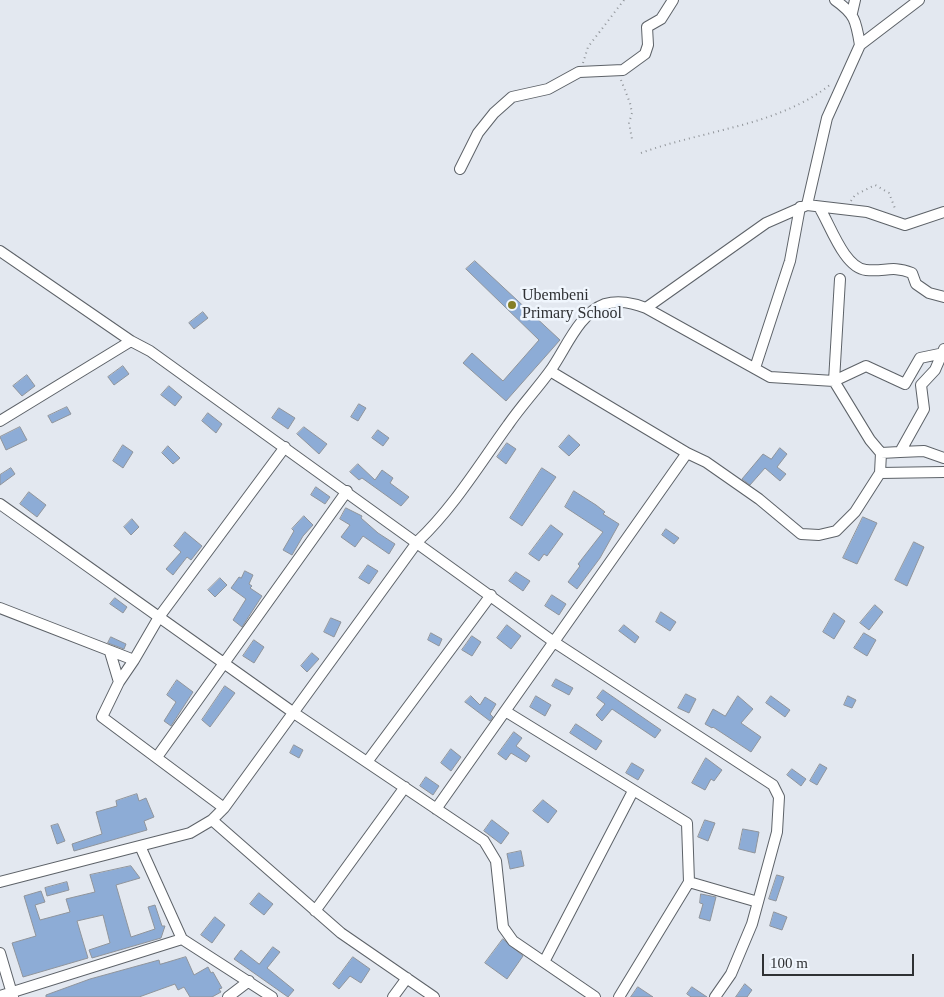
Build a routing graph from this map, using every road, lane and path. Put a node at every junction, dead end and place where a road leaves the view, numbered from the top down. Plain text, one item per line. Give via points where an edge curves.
1 (624, 0) edge
2 (673, 0) edge
3 (835, 0) edge
4 (855, 0) edge
5 (919, 0) edge
6 (852, 13) junction
7 (860, 45) junction
8 (618, 71) junction
9 (579, 72) junction
10 (835, 81) dead end
11 (632, 139) dead end
12 (641, 153) dead end
13 (460, 169) dead end
14 (804, 206) junction
15 (819, 207) junction
16 (843, 210) junction
17 (944, 212) edge
18 (905, 225) junction
19 (0, 251) edge
20 (840, 279) dead end
21 (944, 297) edge
22 (646, 308) junction
23 (130, 341) junction
24 (943, 352) edge
25 (754, 368) junction
26 (550, 371) junction
27 (834, 382) junction
28 (0, 421) edge
29 (285, 447) junction
30 (900, 452) junction
31 (881, 453) junction
32 (686, 454) junction
33 (944, 458) edge
34 (944, 472) edge
35 (880, 473) junction
36 (347, 491) junction
37 (0, 504) edge
38 (418, 542) junction
39 (491, 595) junction
40 (0, 608) edge
41 (159, 617) junction
42 (554, 642) junction
43 (110, 652) junction
44 (134, 660) junction
45 (225, 664) junction
46 (119, 682) junction
47 (505, 711) junction
48 (294, 713) junction
49 (157, 758) junction
50 (367, 762) junction
51 (405, 787) junction
52 (634, 792) junction
53 (224, 808) junction
54 (436, 809) junction
55 (212, 820) junction
56 (140, 846) junction
57 (0, 882) edge
58 (689, 882) junction
59 (758, 902) junction
60 (315, 911) junction
61 (182, 939) junction
62 (0, 953) edge
63 (544, 962) junction
64 (407, 978) junction
65 (249, 981) junction
66 (12, 994) edge
67 (0, 996) edge
68 (228, 997) edge
69 (272, 997) edge
70 (394, 997) edge
71 (434, 997) edge
72 (595, 997) edge
73 (619, 997) edge
74 (715, 997) edge

1 - 9 path via 588,47
2 - 8 street via 662,19 647,26 645,54
3 - 6 street
4 - 6 street
5 - 7 street
6 - 7 street
7 - 14 street via 827,118
8 - 9 street
8 - 11 path via 630,103 632,113 628,123
9 - 13 street via 548,89 512,97 478,132
10 - 12 path via 815,97 780,114
14 - 15 street
14 - 22 street via 766,224
14 - 25 street via 790,261
15 - 16 street
15 - 21 street via 853,265 864,270 893,267 905,271 912,274 916,284 929,293
16 - 18 street via 867,212
16 - 18 path via 855,195 875,184 889,192 896,213
17 - 18 street
19 - 23 street
20 - 27 street
22 - 25 street
22 - 26 street via 633,303 605,304 584,319
23 - 28 street
23 - 29 street via 150,350
24 - 27 street via 920,358 905,384 866,366
24 - 30 street via 935,370 921,385 924,409
25 - 27 street via 770,377
26 - 32 street
26 - 38 street via 440,521
27 - 31 street
29 - 36 street
29 - 41 street
30 - 31 street
30 - 33 street via 924,451
31 - 35 street
32 - 35 street via 706,462 760,499 801,534 819,536 836,531 855,512
32 - 42 street
34 - 35 street
36 - 38 street
36 - 45 street
37 - 41 street
38 - 39 street
38 - 48 street
39 - 42 street
39 - 50 street
40 - 43 street
41 - 44 street
41 - 45 street
42 - 47 street
42 - 59 street via 773,785 778,797 777,832
43 - 44 street
43 - 46 street
44 - 46 street
45 - 48 street
45 - 49 street
46 - 49 street via 102,717
47 - 52 street
47 - 54 street
48 - 50 street
48 - 53 street
49 - 53 street
50 - 51 street
51 - 54 street
51 - 60 street
52 - 58 street via 687,823
52 - 63 street
53 - 55 street
54 - 63 street via 484,841 496,861 503,927 513,941
55 - 56 street via 190,833
55 - 60 street
56 - 57 street
56 - 61 street
58 - 59 street
58 - 73 street
59 - 74 street via 731,974
60 - 64 street via 341,934
61 - 65 street
61 - 66 street
62 - 66 street
63 - 72 street
64 - 70 street
64 - 71 street
65 - 68 street
65 - 69 street
66 - 67 street

